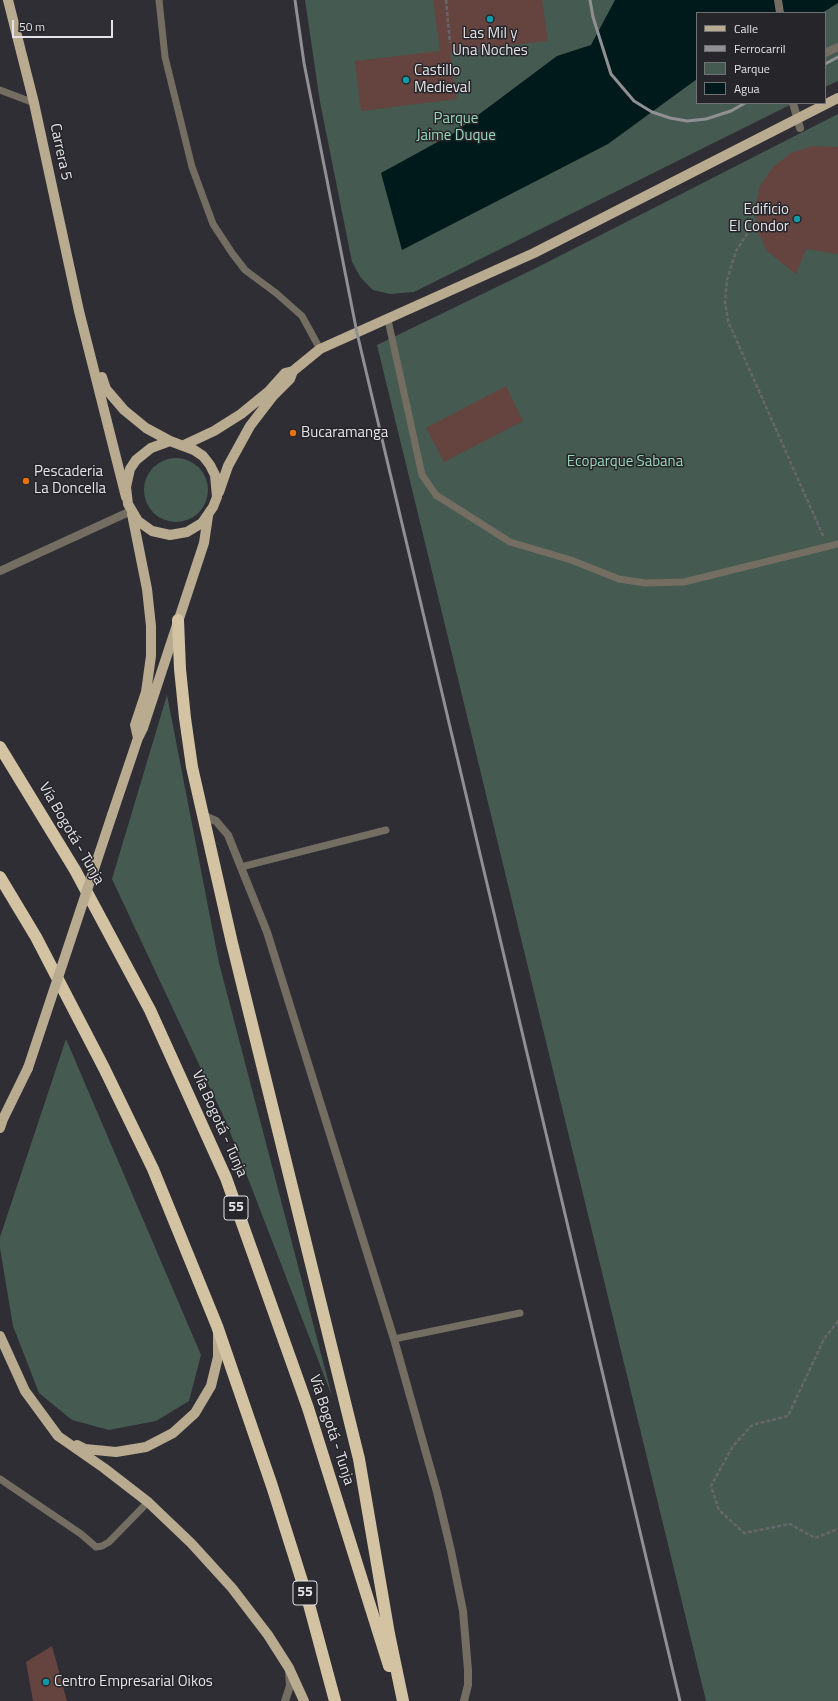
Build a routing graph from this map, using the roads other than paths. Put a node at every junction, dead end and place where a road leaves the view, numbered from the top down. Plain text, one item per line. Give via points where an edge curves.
1 (8, 0) edge
2 (159, 0) edge
3 (778, 0) edge
4 (780, 12) edge
5 (838, 47) edge
6 (826, 53) edge
7 (0, 90) edge
8 (838, 98) edge
9 (34, 103) junction
10 (793, 104) edge
11 (800, 128) dead end
12 (79, 311) junction
13 (388, 320) junction
14 (320, 349) junction
15 (293, 371) junction
16 (170, 441) junction
17 (184, 445) junction
18 (126, 497) junction
19 (217, 497) junction
20 (132, 512) junction
21 (208, 516) junction
22 (838, 544) edge
23 (0, 570) edge
24 (178, 620) junction
25 (138, 738) junction
26 (0, 747) edge
27 (202, 815) junction
28 (386, 830) dead end
29 (241, 867) junction
30 (0, 877) edge
31 (0, 1128) edge
32 (520, 1313) dead end
33 (218, 1326) junction
34 (0, 1336) edge
35 (394, 1339) junction
36 (58, 1436) junction
37 (0, 1479) edge
38 (148, 1502) junction
39 (289, 1668) junction
40 (285, 1701) edge
41 (304, 1701) edge
42 (335, 1701) edge
43 (401, 1701) edge
44 (464, 1701) edge

1 - 9 main road, Carrera 5
2 - 14 lane via 165,57 192,167 213,224 246,270 302,316
3 - 4 street
5 - 6 street
7 - 9 lane
8 - 13 main road via 534,253
9 - 12 main road, Carrera 5
10 - 11 street
12 - 16 main road, Carrera 5 via 106,389 124,410
12 - 18 main road, Carrera 5
13 - 14 main road
13 - 22 lane via 422,475 436,495 510,542 571,560 619,578 645,583 684,582
14 - 15 main road
15 - 17 main road via 285,373 268,392 241,414 214,432
15 - 19 main road via 290,379 250,426 228,466
16 - 17 main road
16 - 18 main road via 151,448 136,460 127,478
17 - 19 main road via 203,456 210,465 215,475
18 - 20 main road
19 - 21 main road
20 - 21 main road via 145,527 170,535 179,535 191,530
20 - 23 street
20 - 25 main road via 147,588 151,626 151,656 146,692 135,725
21 - 24 main road via 204,543
24 - 25 main road
24 - 27 highway via 185,718
25 - 31 main road, bridge via 28,1068
26 - 43 highway, Vía Bogotá - Tunja / 55 via 75,870 150,1010 226,1178 308,1408
27 - 29 street via 216,821 228,835
27 - 43 highway via 359,1459
28 - 29 lane
29 - 35 street via 267,932
30 - 33 highway, 55 via 36,937 104,1068 153,1169
32 - 35 lane
33 - 36 main road via 218,1357 211,1386 195,1413 173,1433 146,1447 116,1452 85,1449
33 - 42 highway, 55 via 307,1597
34 - 36 main road via 25,1391
35 - 44 street via 437,1492 463,1611 468,1670
36 - 38 main road
37 - 38 lane via 96,1547 109,1542
38 - 39 main road via 191,1543 232,1588
39 - 40 street via 290,1686
39 - 41 main road

